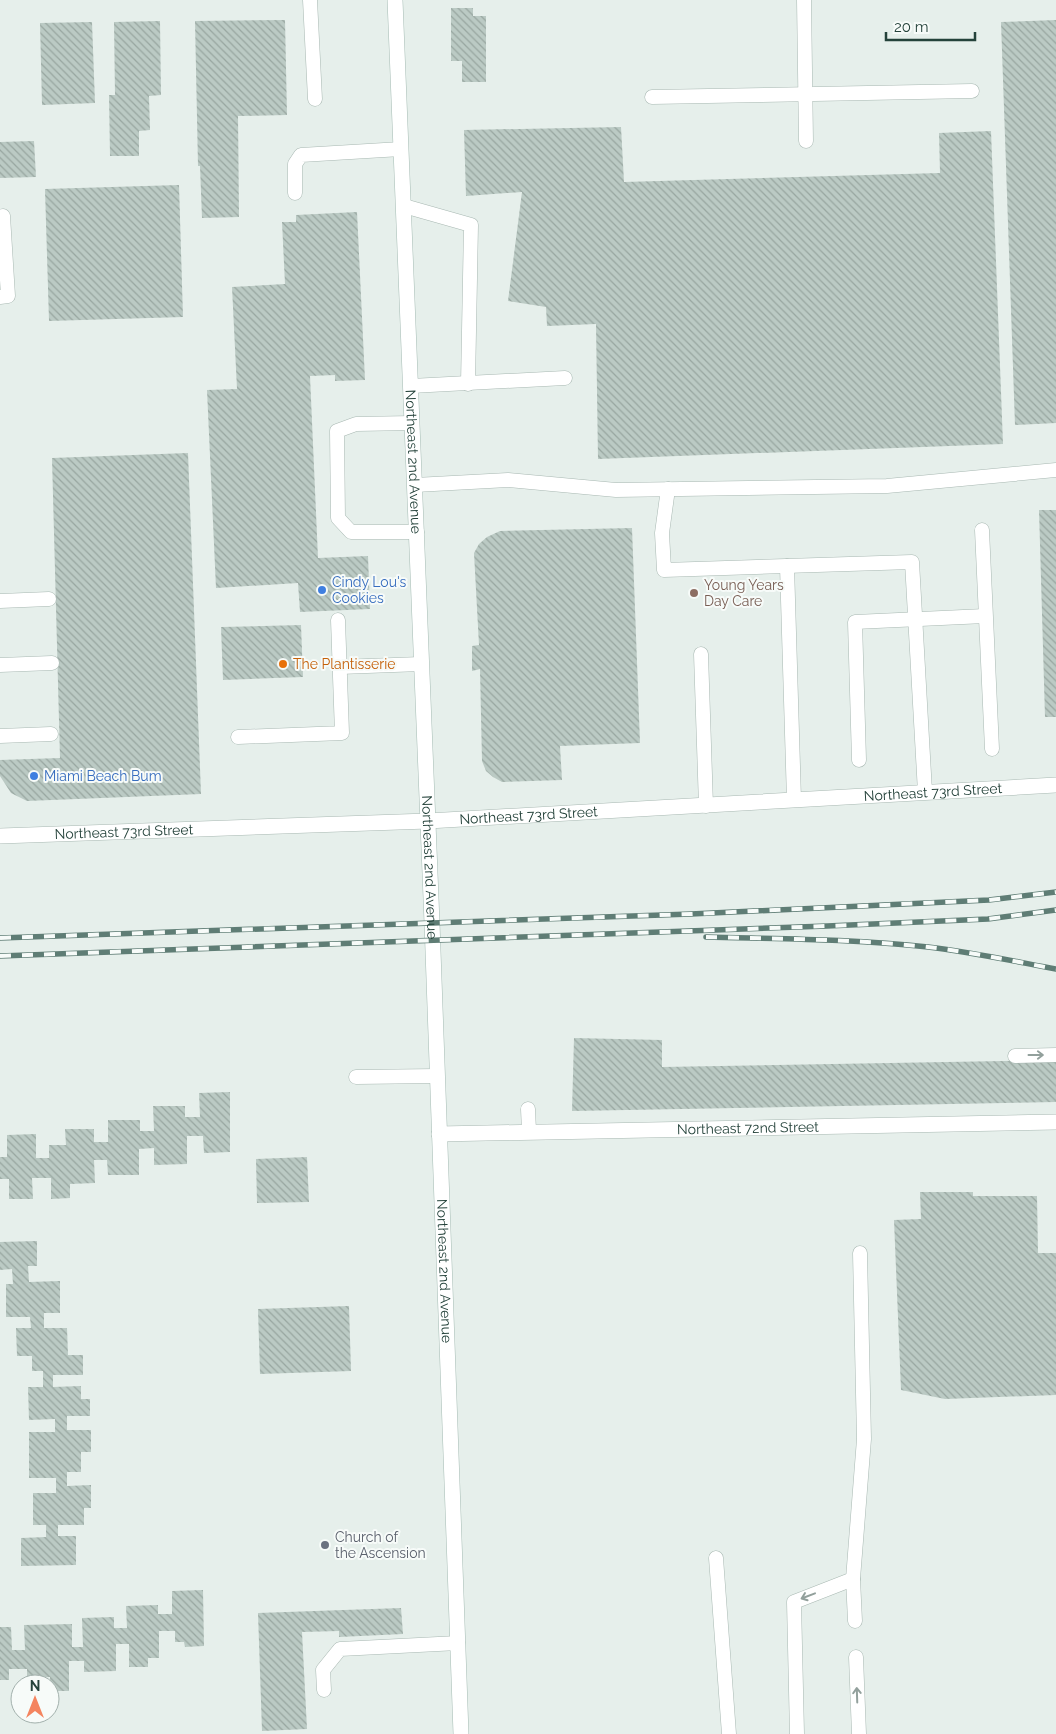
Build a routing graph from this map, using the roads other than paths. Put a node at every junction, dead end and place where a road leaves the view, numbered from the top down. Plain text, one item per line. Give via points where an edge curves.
1 (310, 0) edge
2 (396, 0) edge
3 (804, 0) edge
4 (972, 91) dead end
5 (805, 93) junction
6 (652, 97) dead end
7 (315, 98) dead end
8 (806, 141) dead end
9 (401, 149) junction
10 (295, 194) dead end
11 (404, 206) junction
12 (0, 216) edge
13 (0, 297) edge
14 (565, 378) dead end
15 (468, 384) junction
16 (411, 386) junction
17 (412, 423) junction
18 (1056, 470) edge
19 (415, 485) junction
20 (668, 490) junction
21 (982, 530) dead end
22 (417, 532) junction
23 (787, 566) junction
24 (49, 599) dead end
25 (0, 601) edge
26 (985, 616) junction
27 (916, 619) junction
28 (338, 620) dead end
29 (701, 654) dead end
30 (52, 663) dead end
31 (421, 664) junction
32 (0, 665) edge
33 (340, 667) junction
34 (51, 734) dead end
35 (0, 736) edge
36 (238, 737) dead end
37 (992, 749) dead end
38 (859, 760) dead end
39 (1056, 785) edge
40 (925, 792) junction
41 (794, 800) junction
42 (706, 806) junction
43 (428, 821) junction
44 (0, 836) edge
45 (1056, 1055) edge
46 (1015, 1056) dead end
47 (437, 1076) junction
48 (356, 1077) dead end
49 (528, 1109) dead end
50 (1056, 1122) edge
51 (529, 1131) junction
52 (439, 1134) junction
53 (860, 1253) dead end
54 (716, 1558) dead end
55 (853, 1579) junction
56 (855, 1621) dead end
57 (458, 1643) junction
58 (856, 1657) dead end
59 (324, 1690) dead end
60 (461, 1734) edge
61 (729, 1734) edge
62 (797, 1734) edge
63 (859, 1734) edge

1 - 7 lane
2 - 9 main road, Northeast 2nd Avenue
3 - 5 lane
4 - 5 lane
5 - 6 lane
5 - 8 lane
9 - 10 lane via 301,155 295,164
9 - 11 main road, Northeast 2nd Avenue
11 - 15 lane via 471,225
11 - 16 main road, Northeast 2nd Avenue
12 - 13 lane via 3,216 8,296
14 - 15 lane
15 - 16 lane
16 - 17 main road, Northeast 2nd Avenue
17 - 19 main road, Northeast 2nd Avenue
17 - 22 lane via 356,424 337,431 338,518 351,532
18 - 20 lane via 887,486
19 - 20 lane via 508,480 616,490
19 - 22 main road, Northeast 2nd Avenue
20 - 23 lane via 662,533 664,570
21 - 26 lane
22 - 31 main road, Northeast 2nd Avenue
23 - 27 lane via 912,562
23 - 41 lane
24 - 25 lane
26 - 27 lane
26 - 37 lane
27 - 38 lane via 855,622
27 - 40 lane
28 - 33 lane
29 - 42 lane
30 - 32 lane
31 - 33 lane
31 - 43 main road, Northeast 2nd Avenue
33 - 36 lane via 342,733
34 - 35 lane
39 - 40 main road, Northeast 73rd Street
40 - 41 main road, Northeast 73rd Street
41 - 42 main road, Northeast 73rd Street
42 - 43 main road, Northeast 73rd Street
43 - 44 main road, Northeast 73rd Street
43 - 47 main road, Northeast 2nd Avenue
46 -> 45 lane
47 - 48 lane
47 - 52 main road, Northeast 2nd Avenue
49 - 51 lane
50 - 51 main road, Northeast 72nd Street
51 - 52 main road, Northeast 72nd Street
52 - 57 main road, Northeast 2nd Avenue
53 - 55 lane via 864,1439
54 - 61 lane
55 - 56 lane
55 -> 62 lane via 794,1602
57 - 59 lane via 340,1649 323,1670
57 - 60 main road, Northeast 2nd Avenue
63 -> 58 lane

